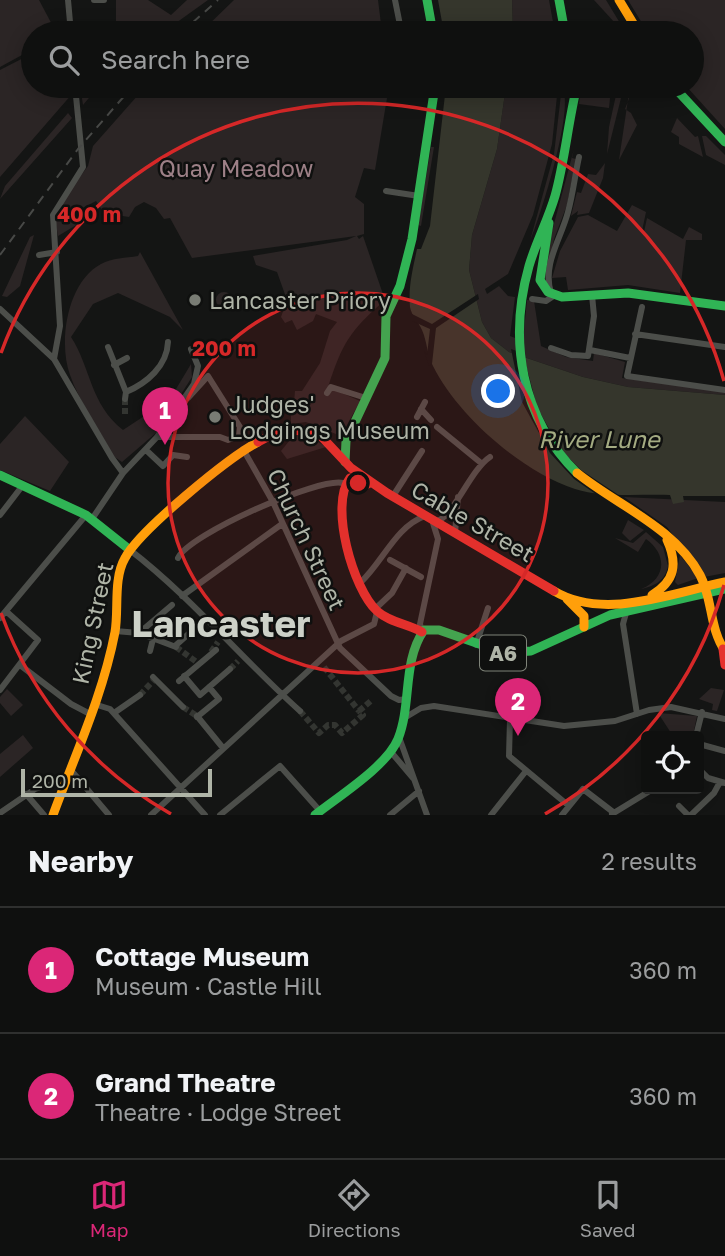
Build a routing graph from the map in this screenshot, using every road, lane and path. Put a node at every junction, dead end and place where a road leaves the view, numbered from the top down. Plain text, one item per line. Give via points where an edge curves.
1 (68, 0) edge
2 (93, 0) edge
3 (104, 0) edge
4 (395, 0) edge
5 (427, 0) edge
6 (559, 0) edge
7 (619, 0) edge
8 (70, 21) edge
9 (399, 21) edge
10 (431, 21) edge
11 (563, 21) edge
12 (632, 21) edge
13 (76, 98) edge
14 (433, 98) edge
15 (569, 98) edge
16 (574, 98) edge
17 (684, 98) edge
18 (570, 115) junction
19 (725, 142) edge
20 (579, 157) dead end
21 (394, 183) dead end
22 (419, 196) junction
23 (554, 201) junction
24 (57, 253) junction
25 (39, 255) dead end
26 (553, 294) junction
27 (592, 295) junction
28 (532, 299) dead end
29 (725, 306) edge
30 (642, 307) dead end
31 (0, 309) edge
32 (635, 334) junction
33 (168, 342) dead end
34 (108, 347) dead end
35 (725, 347) edge
36 (551, 348) dead end
37 (191, 349) dead end
38 (590, 350) junction
39 (127, 358) dead end
40 (630, 358) junction
41 (54, 359) junction
42 (114, 365) junction
43 (725, 390) edge
44 (327, 393) dead end
45 (366, 398) junction
46 (425, 402) dead end
47 (181, 404) junction
48 (421, 409) junction
49 (416, 417) dead end
50 (431, 420) dead end
51 (437, 427) dead end
52 (158, 437) junction
53 (346, 441) junction
54 (331, 444) junction
55 (243, 449) junction
56 (146, 450) junction
57 (422, 451) dead end
58 (187, 457) dead end
59 (490, 457) dead end
60 (345, 462) junction
61 (481, 463) junction
62 (123, 472) junction
63 (0, 475) edge
64 (343, 483) junction
65 (23, 485) junction
66 (380, 488) junction
67 (393, 496) junction
68 (458, 497) junction
69 (272, 502) junction
70 (0, 515) edge
71 (89, 517) junction
72 (430, 519) junction
73 (282, 524) junction
74 (662, 532) junction
75 (455, 533) junction
76 (130, 550) junction
77 (177, 558) dead end
78 (390, 560) dead end
79 (406, 568) junction
80 (421, 577) dead end
81 (725, 582) edge
82 (360, 583) junction
83 (725, 589) edge
84 (706, 590) junction
85 (181, 596) junction
86 (567, 599) junction
87 (645, 600) junction
88 (172, 605) dead end
89 (488, 608) dead end
90 (376, 610) junction
91 (626, 611) junction
92 (7, 612) junction
93 (0, 618) edge
94 (584, 627) junction
95 (194, 629) dead end
96 (115, 631) junction
97 (422, 632) junction
98 (139, 633) junction
99 (153, 639) junction
100 (339, 644) junction
101 (476, 645) junction
102 (218, 646) junction
103 (724, 650) edge
104 (150, 651) dead end
105 (20, 665) junction
106 (725, 665) edge
107 (229, 669) tunnel mouth
108 (153, 679) dead end
109 (176, 683) junction
110 (209, 687) junction
111 (0, 690) edge
112 (280, 694) junction
113 (140, 695) tunnel mouth
114 (407, 701) junction
115 (94, 704) junction
116 (183, 707) tunnel mouth
117 (421, 708) junction
118 (300, 711) tunnel mouth
119 (702, 712) junction
120 (114, 713) junction
121 (90, 714) junction
122 (636, 714) junction
123 (406, 717) junction
124 (510, 719) junction
125 (725, 719) edge
126 (697, 731) edge
127 (399, 737) junction
128 (704, 745) edge
129 (223, 748) junction
130 (725, 751) edge
131 (391, 752) junction
132 (70, 769) junction
133 (526, 771) junction
134 (704, 772) edge
135 (416, 782) junction
136 (55, 783) dead end
137 (722, 783) edge
138 (181, 787) junction
139 (419, 791) junction
140 (26, 794) junction
141 (645, 794) edge
142 (569, 806) junction
143 (679, 806) dead end
144 (0, 813) edge
145 (318, 813) edge
146 (612, 814) edge
147 (44, 815) edge
148 (53, 815) edge
149 (109, 815) edge
150 (151, 815) edge
151 (205, 815) edge
152 (220, 815) edge
153 (390, 815) edge
154 (428, 815) edge
155 (491, 815) edge
156 (562, 815) edge
157 (689, 815) edge

1 - 8 street
2 - 3 street
4 - 9 street
5 - 10 main road
6 - 11 main road
7 - 12 main road
13 - 24 street via 83,167 53,215
14 - 22 main road
15 - 18 main road
16 - 18 main road
17 - 19 main road
18 - 23 main road
20 - 26 street via 568,214 549,269
21 - 22 street via 389,191
22 - 45 main road via 400,286 386,316 385,358
23 - 26 main road via 540,265 540,280
23 - 74 main road via 524,285 519,349 524,383 540,424 571,467
24 - 25 street
24 - 41 street via 60,326
26 - 27 main road
26 - 28 street via 546,301
27 - 29 main road via 628,293
27 - 38 street
30 - 32 street
31 - 41 street
32 - 35 street
32 - 40 street
33 - 42 street via 167,357 126,396
34 - 42 street
36 - 38 street via 584,356
37 - 47 street via 198,366 196,379
38 - 40 street
39 - 42 street
40 - 43 street via 627,376
41 - 62 street
44 - 45 street via 331,387
45 - 53 main road
46 - 48 street
47 - 52 street
47 - 52 street via 208,376 241,432 228,440
48 - 49 street
48 - 50 street
51 - 61 street
52 - 56 street
53 - 54 main road
53 - 60 main road
54 - 55 main road via 318,434 288,430
54 - 60 main road, A6
55 - 69 street, Church Street
55 - 76 main road
56 - 58 street via 163,466 173,456
56 - 62 street
57 - 67 street
59 - 61 street
60 - 66 main road, Cable Street / A6
61 - 68 street
62 - 71 street
63 - 65 main road
64 - 66 main road via 354,478
64 - 69 street via 327,483
64 - 82 main road via 340,505
65 - 70 street
65 - 71 main road
66 - 67 main road, Cable Street / A6
67 - 72 main road, Cable Street / A6
68 - 72 street via 446,518
68 - 75 street
69 - 73 street, Church Street
69 - 77 street via 208,532
71 - 76 main road
71 - 92 street
72 - 75 main road, Cable Street / A6
72 - 82 street via 404,526
72 - 97 street via 438,539
73 - 85 street
73 - 100 street, Church Street
74 - 84 main road via 688,557
74 - 87 main road via 673,551 676,569 666,586
75 - 86 main road, Cable Street / A6
76 - 85 street
76 - 96 main road, King Street via 120,572
78 - 79 street
79 - 80 street
79 - 90 street
81 - 84 main road, A6
82 - 90 main road
83 - 84 main road, A6
84 - 87 main road, A6
84 - 91 main road, A6
84 - 103 main road
85 - 102 street
86 - 87 main road, Cable Street / A6 via 613,606
86 - 94 main road, A6 via 584,616
88 - 98 street
89 - 101 street
90 - 97 main road
90 - 100 street via 374,624
91 - 94 main road, A6
91 - 122 street
92 - 93 street
92 - 105 street via 38,640
94 - 101 main road, A6 via 531,651 505,653
95 - 99 street via 176,647
96 - 98 street
96 - 115 main road, King Street
97 - 101 main road, A6 via 439,630
97 - 114 main road via 415,645
98 - 99 street
99 - 104 street
100 - 112 street via 321,664
100 - 114 street, Church Street via 384,690
102 - 109 street
102 - 112 street
103 - 106 main road
105 - 111 street
105 - 121 street
107 - 110 street
108 - 109 street
109 - 110 street via 201,695
109 - 116 street
110 - 129 street via 219,699 197,717
112 - 118 street
112 - 129 street
113 - 120 street
114 - 117 street, Church Street
114 - 123 main road
115 - 120 street via 107,706
115 - 121 main road, King Street
117 - 123 street
117 - 124 street, Church Street
119 - 122 street, Church Street via 671,707
119 - 125 street, Church Street
119 - 126 street
120 - 138 street
121 - 132 main road, King Street
122 - 124 street, Church Street via 564,726
123 - 127 main road
124 - 133 street via 508,753
127 - 131 main road
127 - 135 street
128 - 130 street
129 - 138 street
131 - 135 street
131 - 145 main road
132 - 148 main road, King Street
132 - 149 street
133 - 142 street
133 - 155 street
134 - 137 street
135 - 139 street
136 - 140 street
137 - 157 street
138 - 150 street
138 - 151 street
139 - 153 street
139 - 154 street
140 - 144 street
140 - 147 street
141 - 146 street
142 - 146 street via 583,789
142 - 156 street
143 - 157 street
145 - 152 street via 280,766

